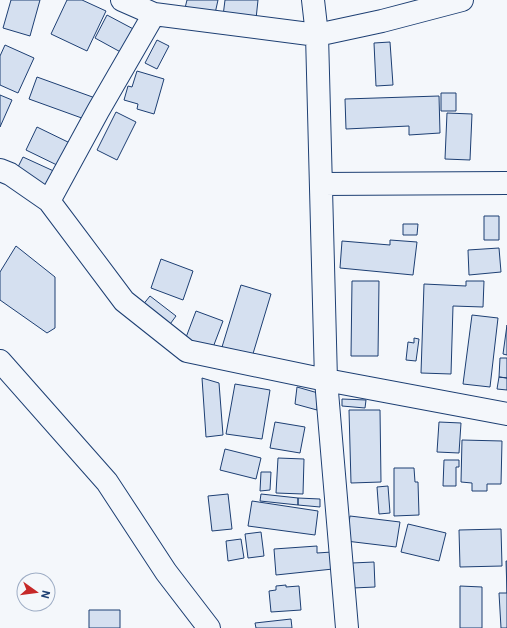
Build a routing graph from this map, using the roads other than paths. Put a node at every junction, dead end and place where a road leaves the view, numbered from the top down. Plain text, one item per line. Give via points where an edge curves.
1 (122, 0) edge
2 (313, 0) edge
3 (462, 0) edge
4 (154, 14) junction
5 (317, 35) junction
6 (0, 170) edge
7 (507, 183) edge
8 (321, 184) junction
9 (49, 201) junction
10 (0, 361) edge
11 (326, 380) junction
12 (507, 414) edge
13 (209, 628) edge
14 (347, 628) edge

1 - 4 street
2 - 5 street
3 - 5 street
4 - 5 street
4 - 9 street
5 - 8 street
6 - 9 street
7 - 8 street
8 - 11 street
9 - 11 street via 124,301 187,351
10 - 13 street via 107,482 166,572
11 - 12 street
11 - 14 street

